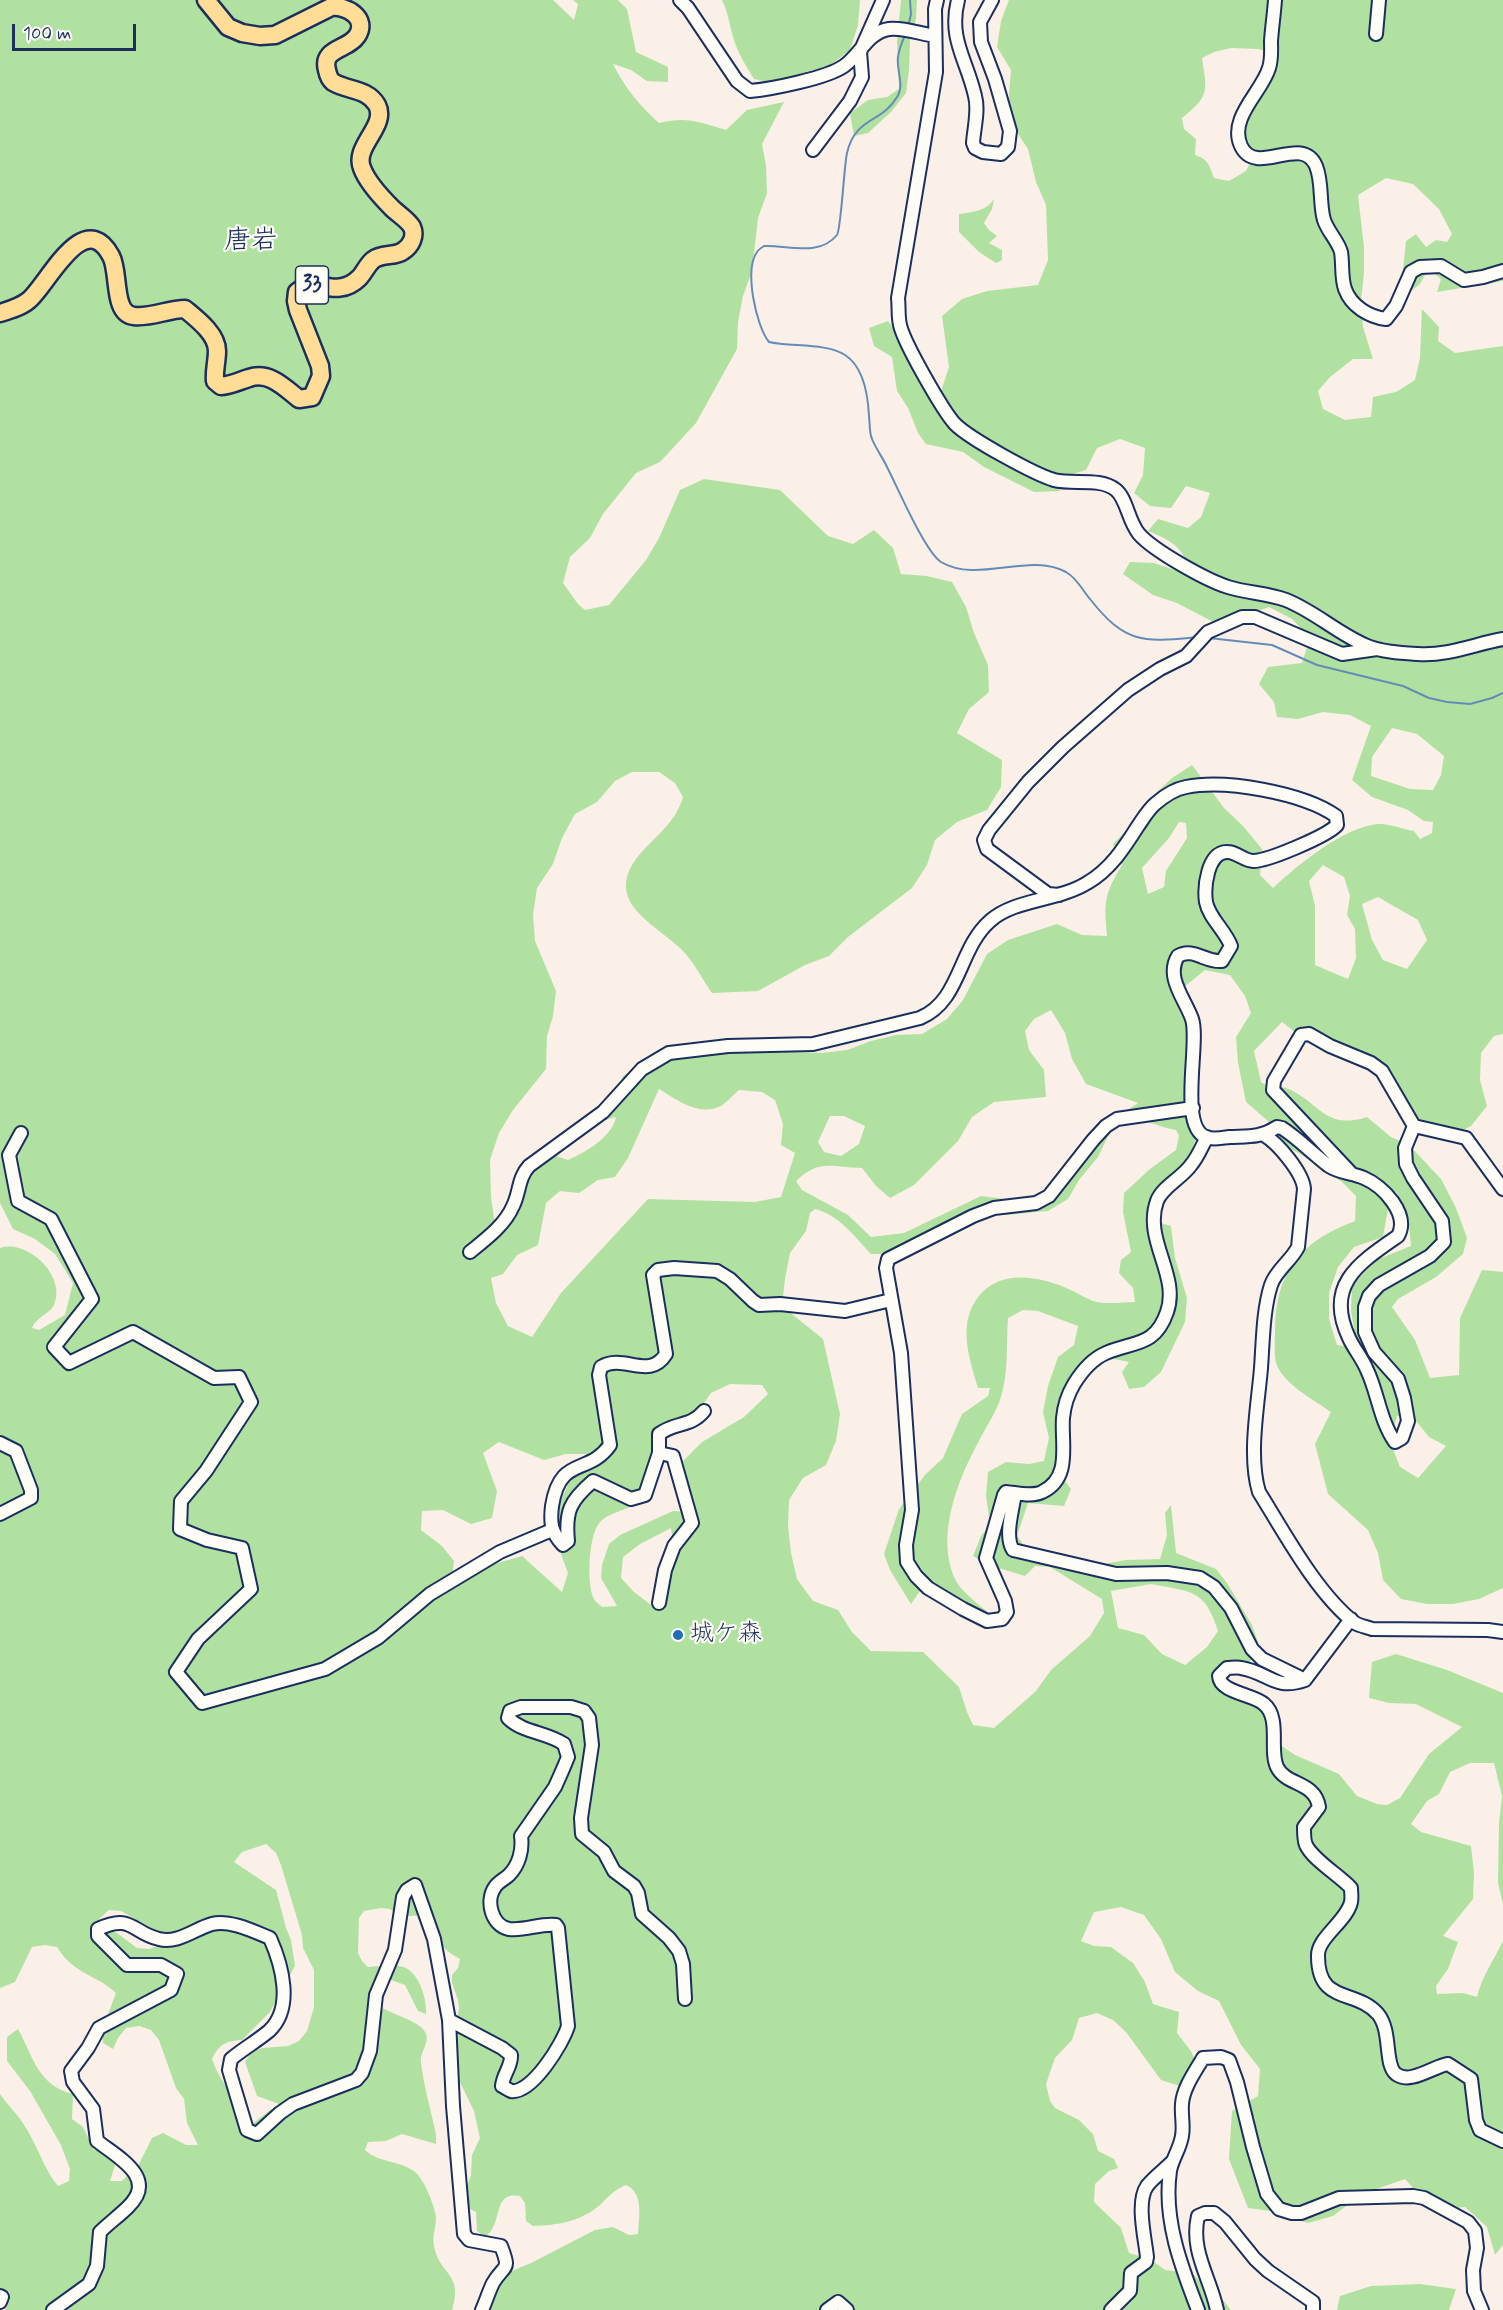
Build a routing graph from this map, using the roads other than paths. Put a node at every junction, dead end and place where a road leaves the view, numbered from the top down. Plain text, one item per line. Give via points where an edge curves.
1 (206, 0) edge
2 (680, 0) edge
3 (883, 0) edge
4 (937, 0) edge
5 (958, 0) edge
6 (992, 0) edge
7 (1275, 0) edge
8 (1379, 0) edge
9 (1376, 34) dead end
10 (932, 35) junction
11 (860, 52) junction
12 (813, 150) dead end
13 (1503, 271) edge
14 (0, 313) edge
15 (1503, 639) edge
16 (1379, 649) junction
17 (1060, 895) junction
18 (1193, 1108) junction
19 (1414, 1126) junction
20 (21, 1133) dead end
21 (1264, 1135) junction
22 (1206, 1137) junction
23 (1352, 1174) junction
24 (1503, 1189) edge
25 (470, 1252) dead end
26 (891, 1300) junction
27 (704, 1411) dead end
28 (0, 1443) edge
29 (659, 1453) junction
30 (1015, 1493) junction
31 (0, 1514) edge
32 (552, 1530) junction
33 (660, 1603) dead end
34 (1351, 1619) junction
35 (1503, 1632) edge
36 (1305, 1680) junction
37 (685, 1999) dead end
38 (449, 2020) junction
39 (1503, 2141) edge
40 (1172, 2162) junction
41 (0, 2296) edge
42 (0, 2302) edge
43 (53, 2310) edge
44 (482, 2310) edge
45 (826, 2310) edge
46 (847, 2310) edge
47 (1111, 2310) edge
48 (1198, 2310) edge
49 (1217, 2310) edge
50 (1314, 2310) edge
51 (1482, 2310) edge

1 - 14 main road, 33 via 228,27 260,36 275,35 339,6 359,20 361,28 357,35 328,56 328,77 334,83 366,94 376,103 380,112 361,154 360,166 391,207 412,227 414,236 402,253 377,257 358,279 345,287 332,289 308,284 297,292 298,310 320,366 321,376 312,397 298,399 276,380 266,377 221,386 214,374 215,338 185,309 141,316 125,313 114,260 96,241 78,243 31,298
2 - 11 street via 737,81 750,91 776,89 825,74 843,67
3 - 11 street
4 - 10 street
5 - 6 street via 955,36 976,99 973,143 983,152 1000,154 1008,147 1010,131 981,42 980,22
7 - 13 street via 1270,65 1244,112 1239,127 1240,146 1248,156 1257,159 1300,153 1314,161 1324,219 1341,250 1345,289 1359,309 1386,320 1411,272 1420,267 1441,266 1464,280
8 - 9 street
10 - 11 street via 891,28 874,36
10 - 16 street via 936,72 898,298 900,325 910,349 954,423 968,435 1035,472 1055,480 1115,489 1139,534 1210,580 1286,600
11 - 12 street via 862,77 850,101
15 - 16 street via 1457,651 1420,655
16 - 17 street via 1342,654 1255,617 1242,617 1208,632 1186,656 1128,690 1028,782 984,840 987,849 1048,894
17 - 18 street via 1101,874 1116,860 1153,805 1184,787 1235,786 1284,794 1322,806 1336,816 1337,825 1323,837 1252,862 1222,853 1210,866 1205,881 1206,903 1231,946 1222,961 1190,952 1178,956 1173,963 1175,983 1194,1033
17 - 25 street via 1013,908 989,921 975,938 947,997 934,1012 920,1018 813,1044 718,1047 669,1053 654,1061 603,1112 528,1166 521,1174 513,1207 503,1222
18 - 22 street via 1197,1130
18 - 26 street via 1117,1119 1093,1140 1049,1196 1035,1203 994,1208 973,1216 888,1259
19 - 23 street via 1382,1071 1309,1034 1301,1035 1274,1081 1273,1090
19 - 23 street via 1405,1148 1406,1164 1442,1221 1444,1242 1430,1256 1379,1285 1369,1296 1363,1315 1374,1352 1398,1380 1404,1398 1408,1421 1402,1438 1395,1442 1387,1431 1367,1368 1344,1326 1341,1310 1343,1289 1350,1274 1398,1236 1400,1214 1386,1194 1368,1179
19 - 24 street via 1466,1138
20 - 32 street via 9,1155 18,1201 51,1219 93,1299 54,1347 69,1363 133,1332 214,1378 239,1377 251,1402 206,1471 181,1501 180,1529 242,1548 251,1589 198,1639 176,1672 202,1703 325,1669 379,1636 440,1588 500,1552
21 - 22 street
21 - 23 street via 1282,1128 1331,1168
21 - 34 street via 1274,1140 1304,1182 1304,1189 1298,1247 1274,1279 1265,1321 1254,1450 1256,1481 1262,1497 1310,1571
22 - 30 street via 1192,1164 1157,1200 1154,1214 1158,1250 1169,1279 1171,1299 1167,1314 1155,1334 1143,1342 1107,1353 1084,1369 1065,1402 1061,1472 1042,1493
26 - 30 street via 902,1353 912,1510 907,1562 928,1588 987,1621 1002,1619 1007,1612 986,1553 1004,1495
26 - 32 street via 845,1311 759,1305 717,1271 658,1270 653,1275 666,1354 661,1362 647,1368 620,1362 601,1367 609,1445 603,1455 559,1480 554,1493
27 - 29 street via 696,1421 666,1428 659,1434
28 - 31 street via 16,1451 32,1490 32,1497
29 - 32 street via 645,1495 631,1499 593,1481 576,1496 566,1518 568,1541 562,1545
29 - 33 street via 673,1456 692,1524 674,1546 665,1570
30 - 36 street via 1010,1525 1013,1550 1116,1574 1167,1573 1200,1578 1214,1587 1231,1608 1252,1649 1262,1659
34 - 35 street via 1372,1629
34 - 36 street
36 - 39 street via 1280,1684 1241,1668 1227,1668 1219,1676 1225,1687 1267,1706 1272,1718 1276,1767 1318,1797 1319,1807 1304,1827 1305,1845 1351,1888 1351,1902 1342,1920 1317,1953 1320,1976 1325,1985 1377,2014 1385,2025 1395,2074 1415,2076 1448,2064 1471,2079 1480,2130
37 - 38 street via 679,1951 642,1914 634,1886 614,1871 604,1852 582,1834 592,1745 589,1718 584,1710 571,1707 521,1707 510,1711 508,1719 558,1739 568,1757 555,1787 521,1836 519,1860 495,1887 492,1914 506,1929 556,1925 568,2026 537,2078 510,2091 502,2086 511,2055
38 - 43 street via 434,1939 415,1885 403,1898 395,1950 375,1995 370,2051 362,2073 356,2080 293,2104 254,2134 247,2130 229,2070 231,2059 271,2029 282,2010 284,1983 280,1959 270,1938 223,1924 213,1924 183,1937 159,1939 124,1923 110,1923 98,1929 98,1936 127,1965 161,1965 177,1974 171,1990 99,2028 71,2072 73,2082 93,2109 97,2141 132,2168 138,2177 139,2191 132,2203 100,2232 97,2266 89,2284
38 - 44 street via 464,2234 469,2240 501,2246 507,2261
40 - 47 street via 1143,2193 1148,2257 1131,2273 1130,2290
40 - 48 street via 1168,2194 1171,2225
40 - 51 street via 1183,2134 1181,2103 1186,2086 1203,2058 1229,2060 1267,2194 1279,2209 1292,2213 1339,2198 1424,2198 1468,2222 1475,2231 1474,2291
41 - 42 street
45 - 46 street via 838,2302
49 - 50 street via 1195,2244 1198,2216 1205,2213 1214,2213 1225,2222 1268,2271 1312,2302

